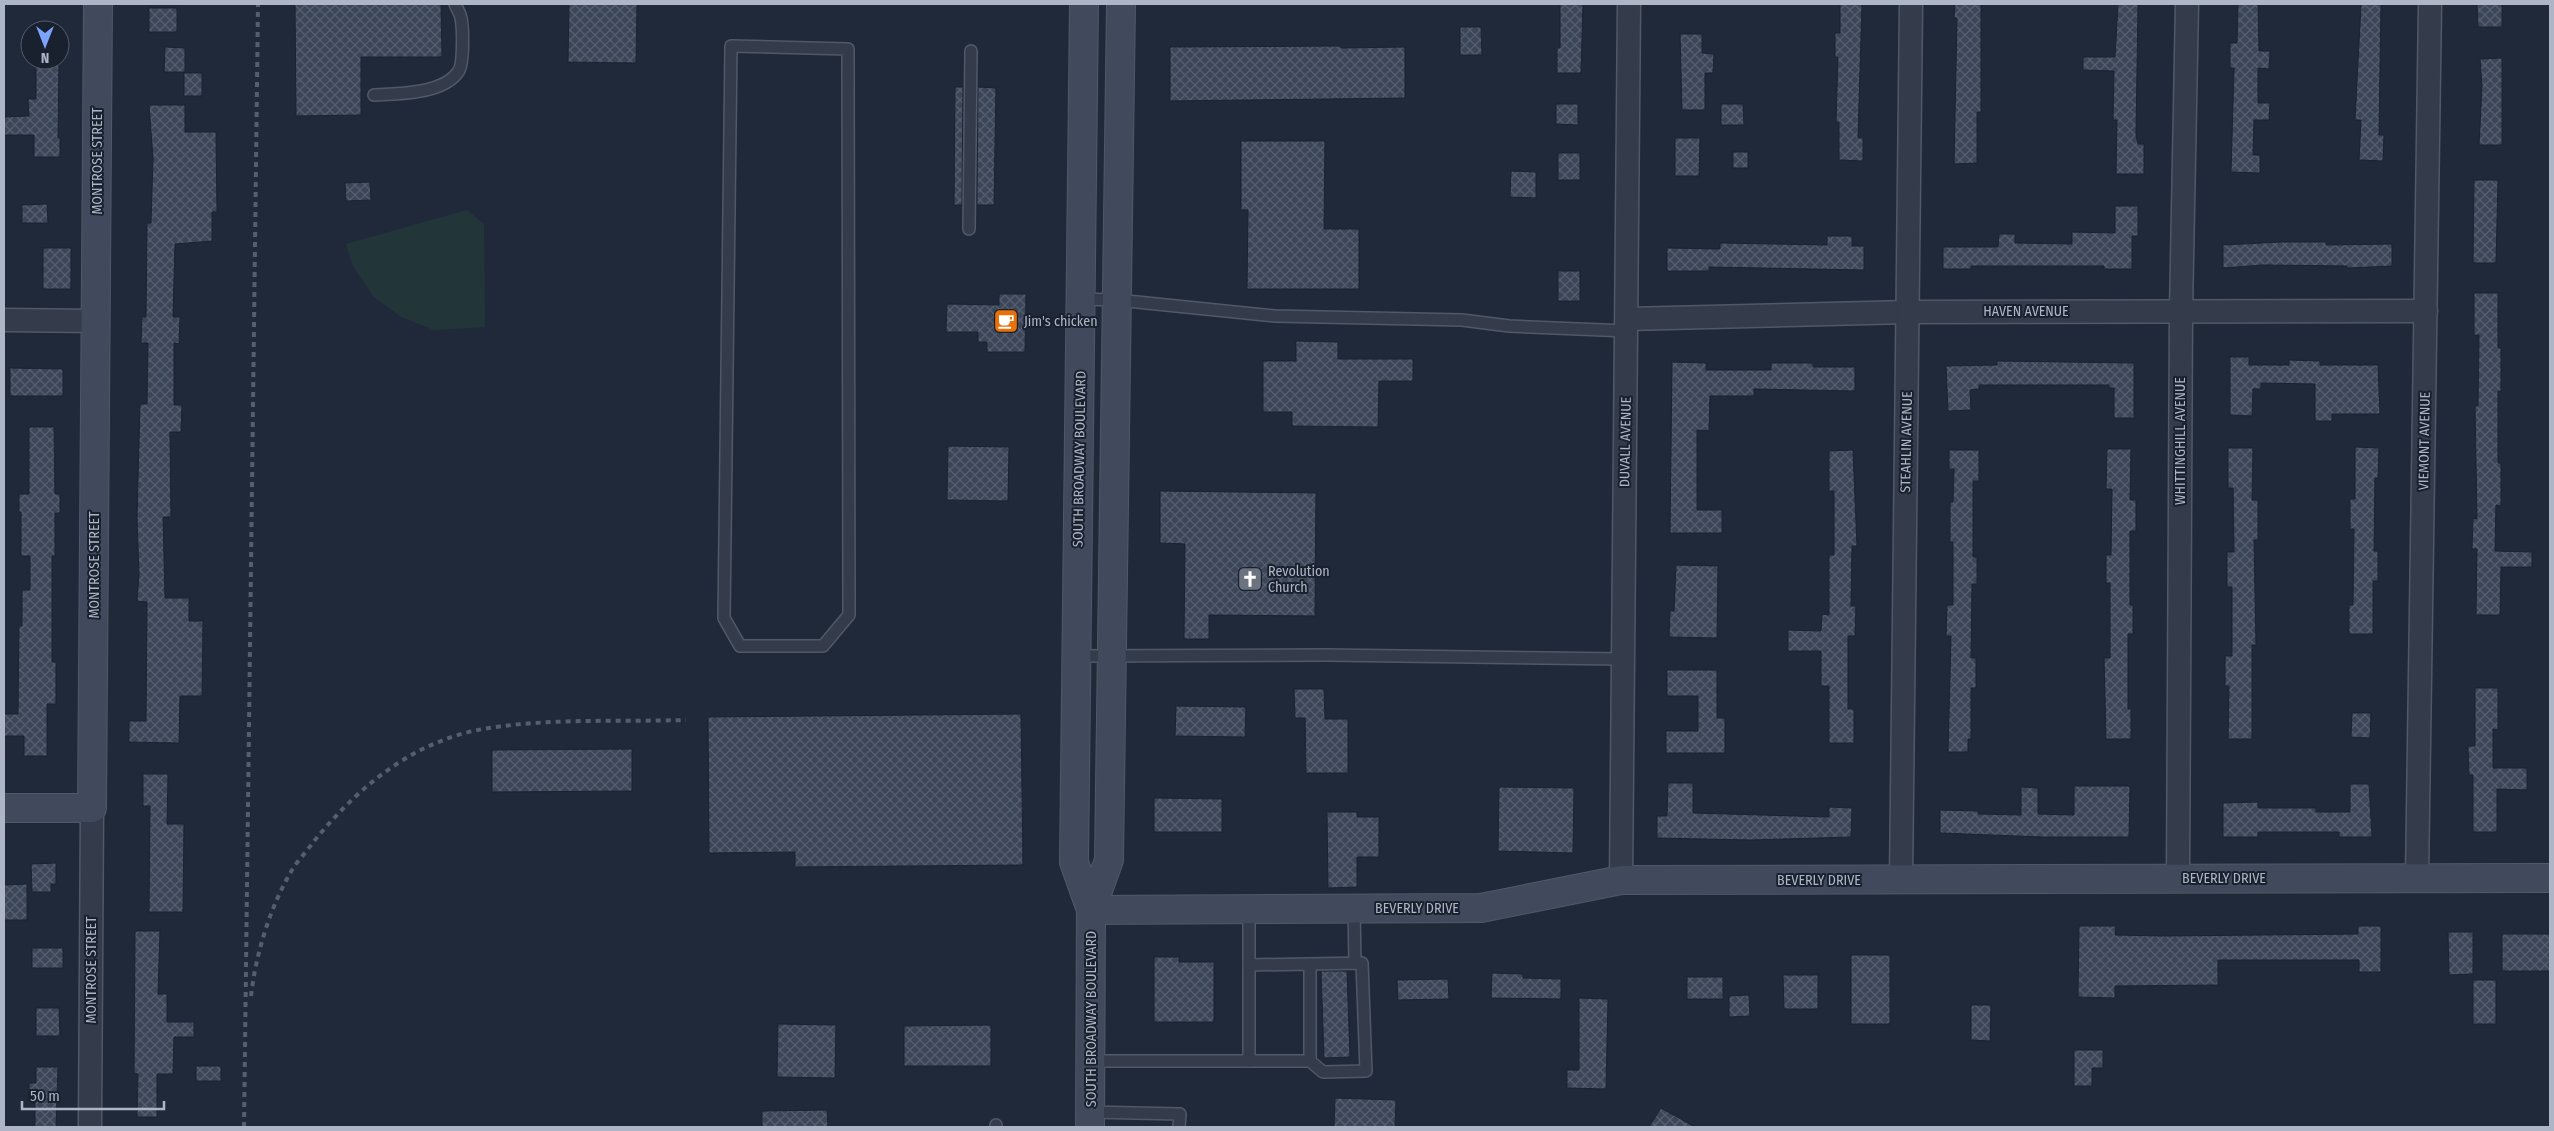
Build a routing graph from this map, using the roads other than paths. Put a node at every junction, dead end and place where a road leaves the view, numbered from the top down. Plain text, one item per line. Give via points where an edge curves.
1 (98, 4) edge
2 (455, 4) edge
3 (1084, 4) edge
4 (1121, 4) edge
5 (1629, 4) edge
6 (1911, 4) edge
7 (2187, 4) edge
8 (2430, 4) edge
9 (971, 51) dead end
10 (374, 95) dead end
11 (969, 229) dead end
12 (1080, 299) junction
13 (1117, 300) junction
14 (2181, 311) junction
15 (2426, 311) junction
16 (1908, 312) junction
17 (4, 320) edge
18 (96, 321) junction
19 (1627, 324) junction
20 (724, 618) joint
21 (1076, 656) junction
22 (1111, 656) junction
23 (1623, 659) junction
24 (4, 808) edge
25 (92, 808) junction
26 (2417, 878) junction
27 (2550, 878) edge
28 (2178, 879) junction
29 (1621, 880) junction
30 (1902, 880) junction
31 (1249, 909) junction
32 (1354, 909) junction
33 (1091, 910) junction
34 (1355, 963) junction
35 (1310, 964) junction
36 (1249, 965) junction
37 (1249, 1060) junction
38 (1090, 1061) junction
39 (1310, 1061) junction
40 (1090, 1120) edge
41 (90, 1127) edge
42 (1180, 1127) edge

1 - 18 street, MONTROSE STREET
2 - 10 lane via 461,19 462,58 458,74 446,82 411,94
3 - 12 street, SOUTH BROADWAY BOULEVARD
4 - 13 street, SOUTH BROADWAY BOULEVARD
5 - 19 street, DUVALL AVENUE
6 - 16 street, STEAHLIN AVENUE
7 - 14 street, WHITTINGHILL AVENUE
8 - 15 street, VIEMONT AVENUE
9 - 11 lane
12 - 13 lane
12 - 21 street, SOUTH BROADWAY BOULEVARD
13 - 19 lane via 1275,316 1462,320 1509,326
13 - 22 street, SOUTH BROADWAY BOULEVARD
14 - 15 street, HAVEN AVENUE
14 - 16 street, HAVEN AVENUE
14 - 28 street, WHITTINGHILL AVENUE
15 - 26 street, VIEMONT AVENUE
16 - 19 street, HAVEN AVENUE
16 - 30 street, STEAHLIN AVENUE
17 - 18 street
18 - 25 street, MONTROSE STREET
19 - 23 street, DUVALL AVENUE
20 - 20 lane via 731,46 848,49 849,615 823,646 740,646
21 - 22 lane
21 - 33 street, SOUTH BROADWAY BOULEVARD via 1074,862
22 - 23 lane via 1327,654
22 - 33 street, SOUTH BROADWAY BOULEVARD via 1108,860
23 - 29 street, DUVALL AVENUE
24 - 25 street
25 - 41 street, MONTROSE STREET
26 - 27 street, BEVERLY DRIVE
26 - 28 street, BEVERLY DRIVE
28 - 30 street, BEVERLY DRIVE
29 - 30 street, BEVERLY DRIVE
29 - 32 street, BEVERLY DRIVE via 1481,908
31 - 32 street, BEVERLY DRIVE
31 - 33 street, BEVERLY DRIVE
31 - 36 lane
32 - 34 lane
33 - 38 street, SOUTH BROADWAY BOULEVARD
34 - 35 lane
34 - 39 lane via 1362,963 1366,1071 1323,1072
35 - 36 lane
35 - 39 lane
36 - 37 lane
37 - 38 lane
37 - 39 lane
38 - 40 street, SOUTH BROADWAY BOULEVARD
40 - 42 lane via 1180,1114

